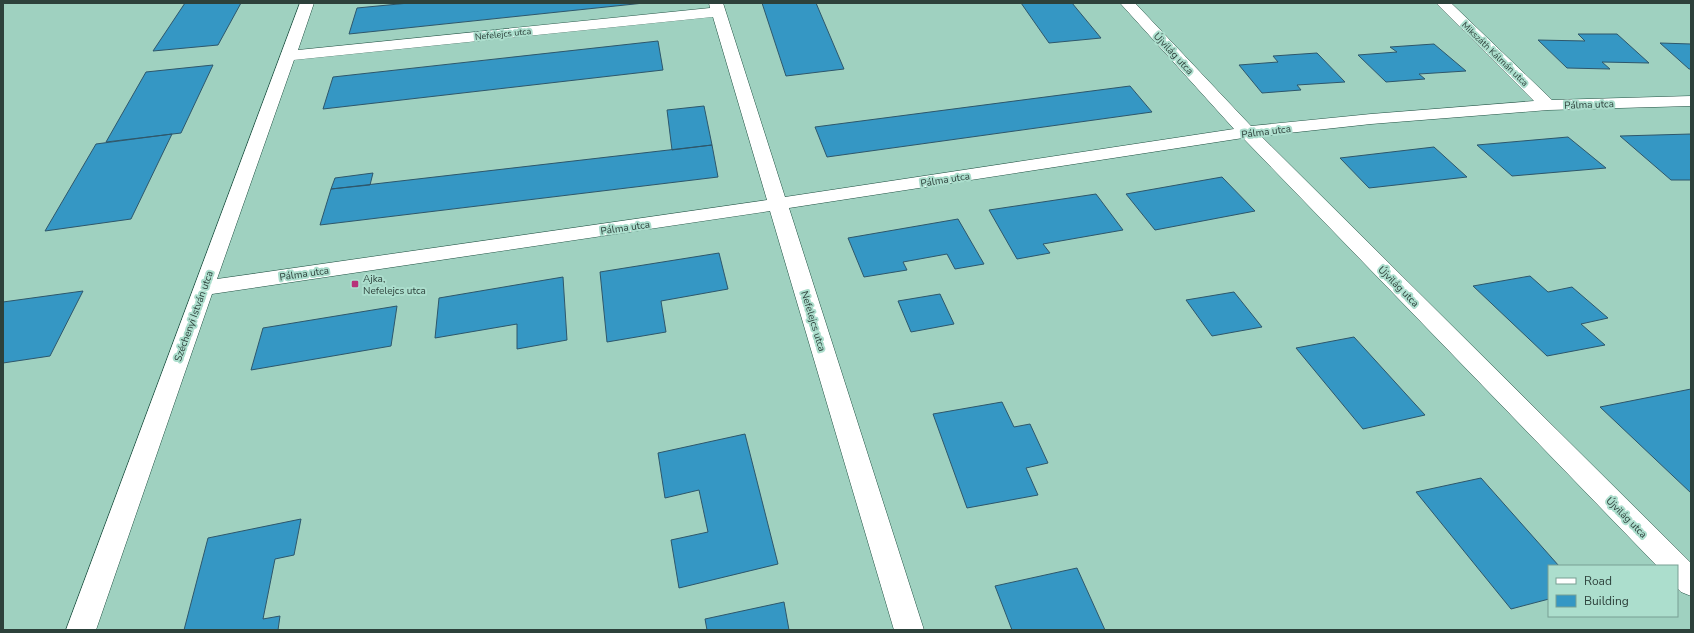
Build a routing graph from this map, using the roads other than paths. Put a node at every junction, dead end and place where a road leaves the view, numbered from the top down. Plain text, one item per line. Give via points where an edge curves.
1 (307, 3) edge
2 (1127, 3) edge
3 (1443, 3) edge
4 (717, 8) edge
5 (288, 56) junction
6 (1691, 101) edge
7 (1548, 105) junction
8 (1248, 132) junction
9 (778, 204) junction
10 (203, 288) junction
11 (1675, 565) edge
12 (81, 630) edge
13 (909, 630) edge

1 - 5 street, Széchenyi István utca
2 - 8 street, Újvilág utca
3 - 7 street, Mikszáth Kálmán utca
4 - 5 street, Nefelejcs utca
4 - 9 street, Nefelejcs utca
5 - 10 street, Széchenyi István utca
6 - 7 street, Pálma utca
7 - 8 street, Pálma utca via 1371,118
8 - 9 street, Pálma utca
8 - 11 street, Újvilág utca
9 - 10 street, Pálma utca
9 - 13 street, Nefelejcs utca
10 - 12 street, Széchenyi István utca

